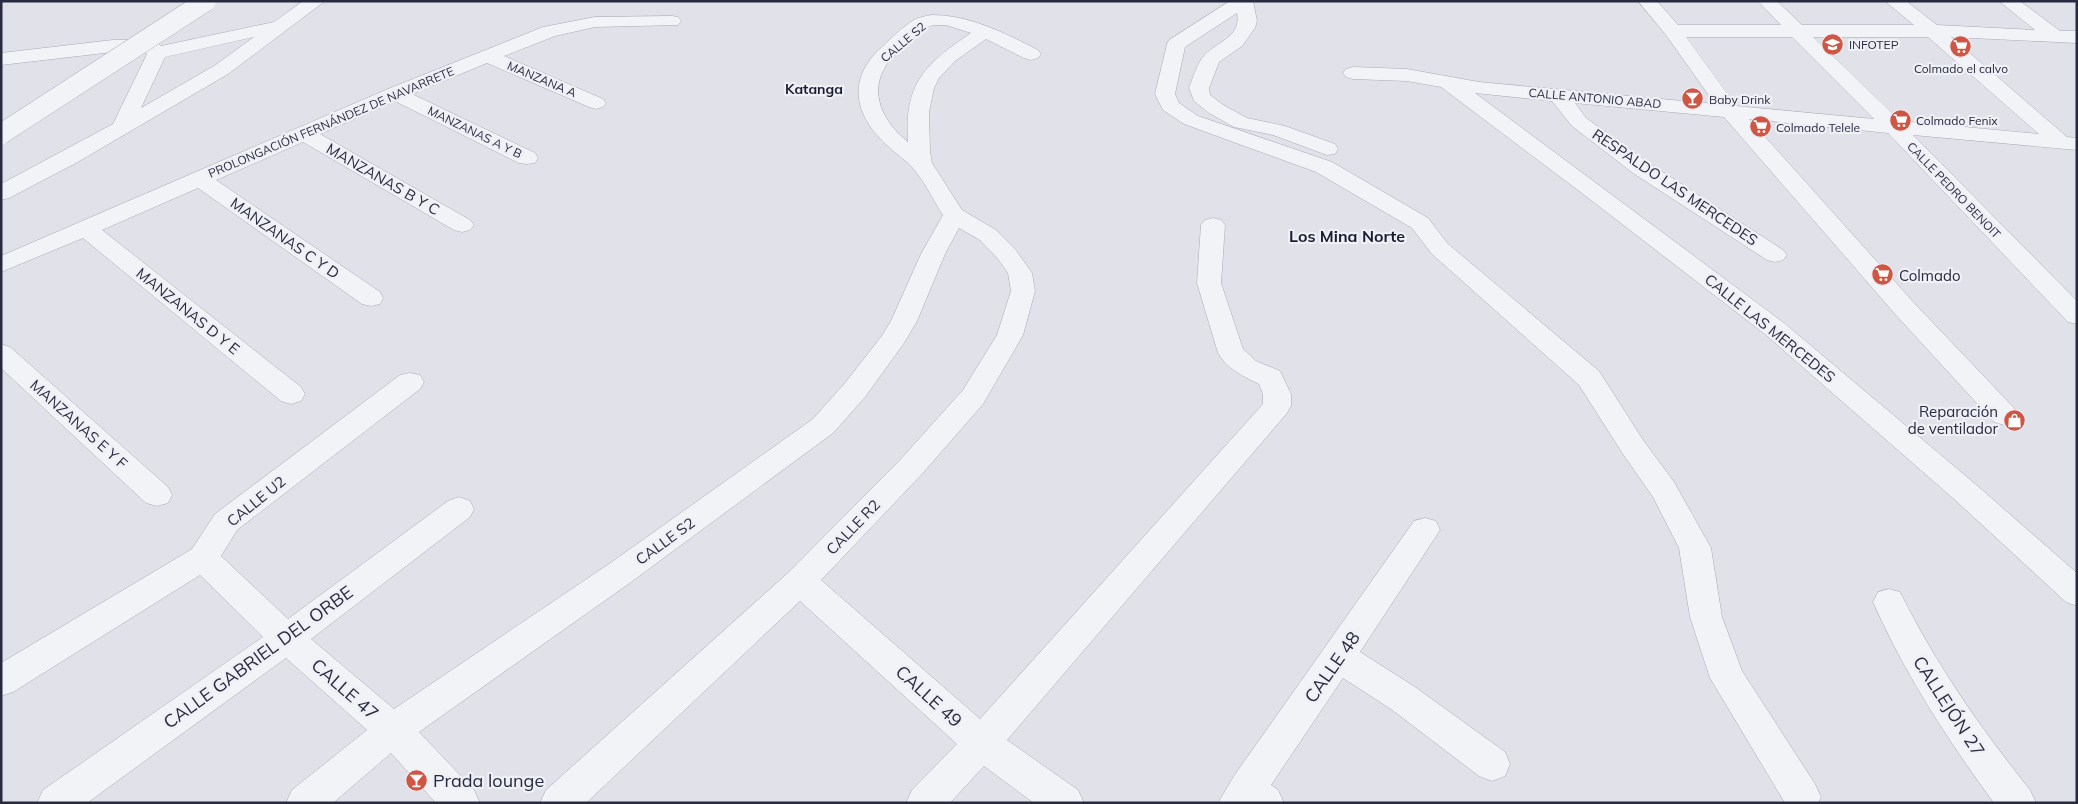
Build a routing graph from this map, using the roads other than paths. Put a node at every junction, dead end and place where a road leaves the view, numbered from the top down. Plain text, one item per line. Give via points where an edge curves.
1 (206, 1) edge
2 (316, 1) edge
3 (1243, 1) edge
4 (1648, 1) edge
5 (1767, 1) edge
6 (1894, 1) edge
7 (2008, 1) edge
8 (672, 21) dead end
9 (206, 25) dead end
10 (272, 27) junction
11 (1796, 30) junction
12 (985, 31) junction
13 (1673, 31) junction
14 (1933, 31) junction
15 (2056, 36) junction
16 (2077, 37) edge
17 (2077, 51) edge
18 (156, 53) junction
19 (1031, 54) dead end
20 (487, 56) junction
21 (1, 59) edge
22 (1353, 73) dead end
23 (1448, 83) junction
24 (396, 93) junction
25 (1558, 95) junction
26 (596, 103) dead end
27 (1729, 110) junction
28 (122, 126) junction
29 (1893, 126) junction
30 (304, 133) junction
31 (1, 134) edge
32 (2069, 143) edge
33 (2077, 156) edge
34 (527, 158) dead end
35 (920, 163) junction
36 (199, 178) junction
37 (1, 193) edge
38 (954, 215) junction
39 (1420, 223) junction
40 (462, 225) dead end
41 (1213, 225) dead end
42 (85, 228) junction
43 (1775, 255) dead end
44 (1, 264) edge
45 (371, 298) dead end
46 (2077, 316) edge
47 (1, 353) edge
48 (410, 382) dead end
49 (291, 394) dead end
50 (2004, 415) dead end
51 (157, 495) dead end
52 (459, 509) dead end
53 (1425, 530) dead end
54 (203, 558) junction
55 (800, 581) junction
56 (2077, 592) edge
57 (1889, 602) dead end
58 (287, 639) junction
59 (1339, 657) junction
60 (1, 681) edge
61 (393, 730) junction
62 (982, 743) junction
63 (1492, 764) dead end
64 (1802, 797) dead end
65 (1250, 798) edge
66 (56, 803) edge
67 (305, 803) edge
68 (461, 803) edge
69 (559, 803) edge
70 (925, 803) edge
71 (1066, 803) edge
72 (2017, 803) edge

1 - 31 street, bridge
2 - 10 street
3 - 39 street via 1248,21 1246,28 1212,59 1199,88 1201,97 1241,123 1278,130 1354,163
3 - 39 street via 1176,44 1165,94 1170,106 1191,120 1324,168
4 - 13 street
5 - 11 street, CALLE PEDRO BENOIT
6 - 14 street
7 - 15 street
8 - 20 street, PROLONGACIÓN FERNÁNDEZ DE NAVARRETE via 574,25
9 - 10 street
10 - 18 street
10 - 28 street via 221,70
11 - 13 street
11 - 14 street
11 - 29 street, CALLE PEDRO BENOIT
12 - 19 street
12 - 35 street via 938,67 928,82 921,97 918,124
12 - 35 street, CALLE S2 via 947,20 921,23 880,59 871,74 868,99 872,113 894,142
13 - 27 street
14 - 15 street
14 - 32 street
15 - 16 street
15 - 17 street
18 - 21 street via 150,46 133,45
18 - 28 street
20 - 24 street, PROLONGACIÓN FERNÁNDEZ DE NAVARRETE
20 - 26 street, MANZANA A
22 - 23 street, CALLE ANTONIO ABAD via 1407,75
23 - 25 street, CALLE ANTONIO ABAD
23 - 56 street, CALLE LAS MERCEDES via 1775,329
24 - 30 street, PROLONGACIÓN FERNÁNDEZ DE NAVARRETE
24 - 34 street, MANZANAS A Y B
25 - 27 street, CALLE ANTONIO ABAD
25 - 43 street, RESPALDO LAS MERCEDES via 1579,122 1641,168
27 - 29 street, CALLE ANTONIO ABAD
27 - 50 street via 1904,309
28 - 37 street
29 - 32 street, CALLE ANTONIO ABAD
29 - 46 street, CALLE PEDRO BENOIT
30 - 36 street, PROLONGACIÓN FERNÁNDEZ DE NAVARRETE
30 - 40 street, MANZANAS B Y C
32 - 33 street
35 - 38 street
36 - 42 street, PROLONGACIÓN FERNÁNDEZ DE NAVARRETE
36 - 45 street, MANZANAS C Y D
38 - 55 street, CALLE R2 via 988,235 1020,273 1023,291 1010,335 973,396
38 - 61 street, CALLE S2 via 891,343 823,426 620,573
39 - 64 street via 1440,249 1589,378 1664,490 1695,548 1706,617 1727,678
41 - 62 street via 1209,283 1231,353 1247,367 1270,378 1277,394 1277,406
42 - 44 street, PROLONGACIÓN FERNÁNDEZ DE NAVARRETE
42 - 49 street, MANZANAS D Y E
47 - 51 street, MANZANAS E Y F
48 - 54 street, CALLE U2 via 226,522
52 - 58 street, CALLE GABRIEL DEL ORBE
53 - 59 street, CALLE 48
54 - 58 street, CALLE 47
54 - 60 street, CALLE U2
55 - 62 street, CALLE 49
55 - 69 street, CALLE R2
57 - 72 street, CALLEJÓN 27 via 1941,698
58 - 61 street, CALLE 47
58 - 66 street, CALLE GABRIEL DEL ORBE
59 - 63 street via 1403,698
59 - 65 street, CALLE 48
61 - 67 street, CALLE S2
61 - 68 street, CALLE 47
62 - 70 street
62 - 71 street, CALLE 49

